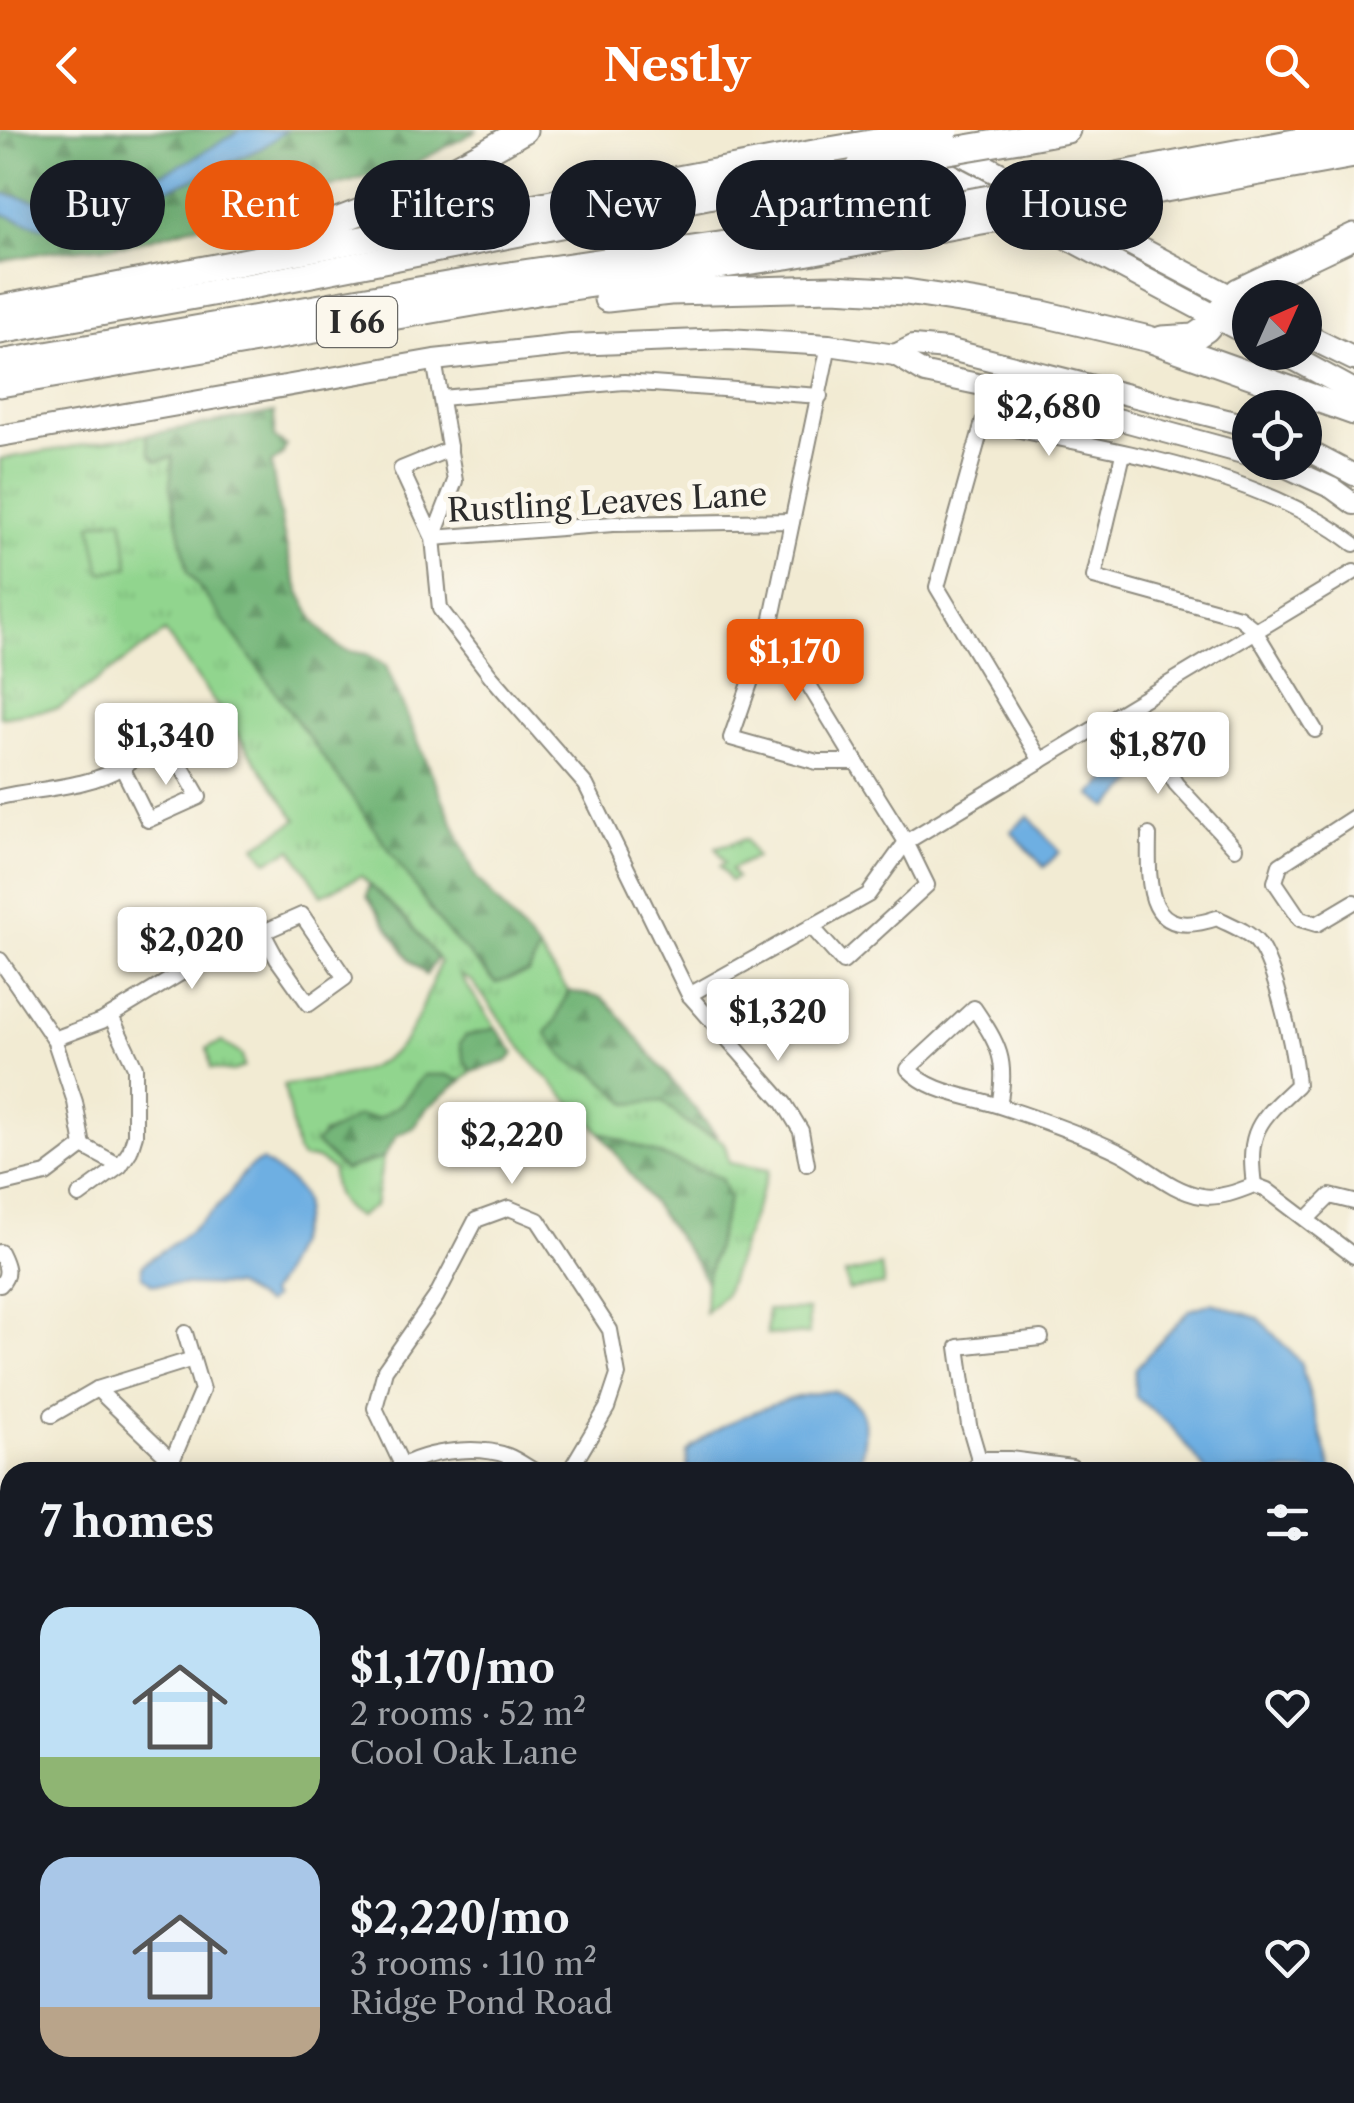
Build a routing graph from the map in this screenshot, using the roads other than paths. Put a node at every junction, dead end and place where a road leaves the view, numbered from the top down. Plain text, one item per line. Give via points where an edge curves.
1 (524, 130) edge
2 (865, 130) edge
3 (926, 130) edge
4 (1067, 130) edge
5 (1354, 131) edge
6 (1354, 156) edge
7 (1354, 236) edge
8 (1278, 280) edge
9 (92, 291) junction
10 (538, 292) junction
11 (1232, 307) edge
12 (0, 308) edge
13 (0, 331) edge
14 (1149, 339) junction
15 (1322, 343) edge
16 (829, 344) junction
17 (895, 355) junction
18 (1354, 359) edge
19 (434, 360) junction
20 (0, 362) edge
21 (1315, 370) edge
22 (1056, 377) junction
23 (0, 384) edge
24 (1354, 389) edge
25 (820, 396) junction
26 (441, 398) junction
27 (1052, 401) junction
28 (1354, 412) edge
29 (1232, 421) edge
30 (0, 436) edge
31 (1044, 436) junction
32 (450, 449) junction
33 (1232, 450) edge
34 (1123, 454) junction
35 (1322, 459) edge
36 (1354, 475) edge
37 (1314, 480) edge
38 (1354, 504) edge
39 (792, 521) junction
40 (434, 538) junction
41 (1354, 544) edge
42 (1354, 572) edge
43 (772, 623) junction
44 (1254, 630) junction
45 (1130, 709) junction
46 (1316, 730) dead end
47 (1041, 761) junction
48 (856, 762) junction
49 (122, 767) junction
50 (0, 796) edge
51 (1354, 817) edge
52 (1149, 836) dead end
53 (906, 842) junction
54 (1235, 848) dead end
55 (1354, 902) edge
56 (812, 926) junction
57 (262, 931) junction
58 (0, 960) edge
59 (688, 994) junction
60 (112, 1016) junction
61 (54, 1039) junction
62 (1000, 1106) junction
63 (83, 1146) junction
64 (807, 1164) dead end
65 (120, 1166) junction
66 (1254, 1184) junction
67 (0, 1185) edge
68 (79, 1196) dead end
69 (1354, 1202) edge
70 (1307, 1219) junction
71 (0, 1252) edge
72 (1354, 1256) edge
73 (0, 1285) edge
74 (185, 1333) dead end
75 (1041, 1338) dead end
76 (193, 1359) junction
77 (97, 1389) junction
78 (52, 1415) dead end
79 (172, 1461) joint
80 (395, 1462) edge
81 (419, 1462) edge
82 (520, 1462) edge
83 (575, 1462) edge
84 (975, 1462) edge
85 (995, 1462) edge
86 (1033, 1462) edge

1 - 9 highway via 371,209
2 - 11 main road
3 - 9 highway, I 66, bridge
3 - 11 main road
4 - 13 highway, bridge
5 - 20 highway, bridge via 817,229
6 - 10 highway, I 66, bridge via 787,256
7 - 8 highway
9 - 12 highway, I 66
10 - 14 highway via 585,301 724,291 906,292
10 - 23 highway, I 66
11 - 14 highway via 1194,337
14 - 28 highway
15 - 18 main road
16 - 17 street
16 - 19 street via 654,340
16 - 25 street
17 - 22 street via 914,346 946,349
17 - 27 street via 925,373
19 - 26 street
19 - 30 street
21 - 24 main road
22 - 27 street
22 - 29 street
25 - 26 street via 624,382
25 - 39 street
26 - 32 street
27 - 31 street
27 - 33 street
31 - 34 street
31 - 47 street via 984,422 937,587
32 - 40 street via 454,481
32 - 40 street, Rustling Leaves Lane via 401,469
34 - 41 street via 1263,494
34 - 44 street via 1094,577 1239,617
35 - 36 street
37 - 38 street
39 - 40 street, Rustling Leaves Lane via 613,524
39 - 43 street
40 - 59 street via 440,609 586,786
42 - 44 street
43 - 48 street
43 - 48 street via 730,738 817,762
44 - 45 street
44 - 46 street
45 - 47 street
45 - 54 street via 1176,784
47 - 53 street
48 - 53 street
49 - 49 street via 164,738 199,797 148,820
49 - 50 street via 84,782
51 - 55 street via 1280,864 1274,882 1300,919 1317,924
52 - 66 street via 1154,906 1168,920 1186,924 1217,918 1255,939 1266,955 1297,1086 1272,1108 1250,1148
53 - 56 street via 868,895
53 - 56 street via 928,886 843,962
56 - 59 street
57 - 57 street via 302,915 345,978 309,1004
57 - 60 street
58 - 61 street
59 - 64 street via 784,1103 801,1131
60 - 61 street
60 - 65 street via 136,1067 135,1135
61 - 63 street
62 - 62 street via 1002,1056 974,1008 908,1070 923,1084
62 - 66 street via 1120,1153 1202,1196
63 - 65 street
63 - 67 street via 46,1174
65 - 68 street
66 - 70 street
69 - 70 street via 1330,1196
70 - 72 street
71 - 73 street via 7,1268
74 - 76 street
75 - 84 street via 958,1347
76 - 77 street
76 - 79 street via 202,1390
77 - 78 street
77 - 79 street
80 - 83 street via 375,1408 385,1370 436,1297 476,1220 508,1208 538,1220 610,1330 618,1375
81 - 82 street via 488,1450
85 - 86 street

